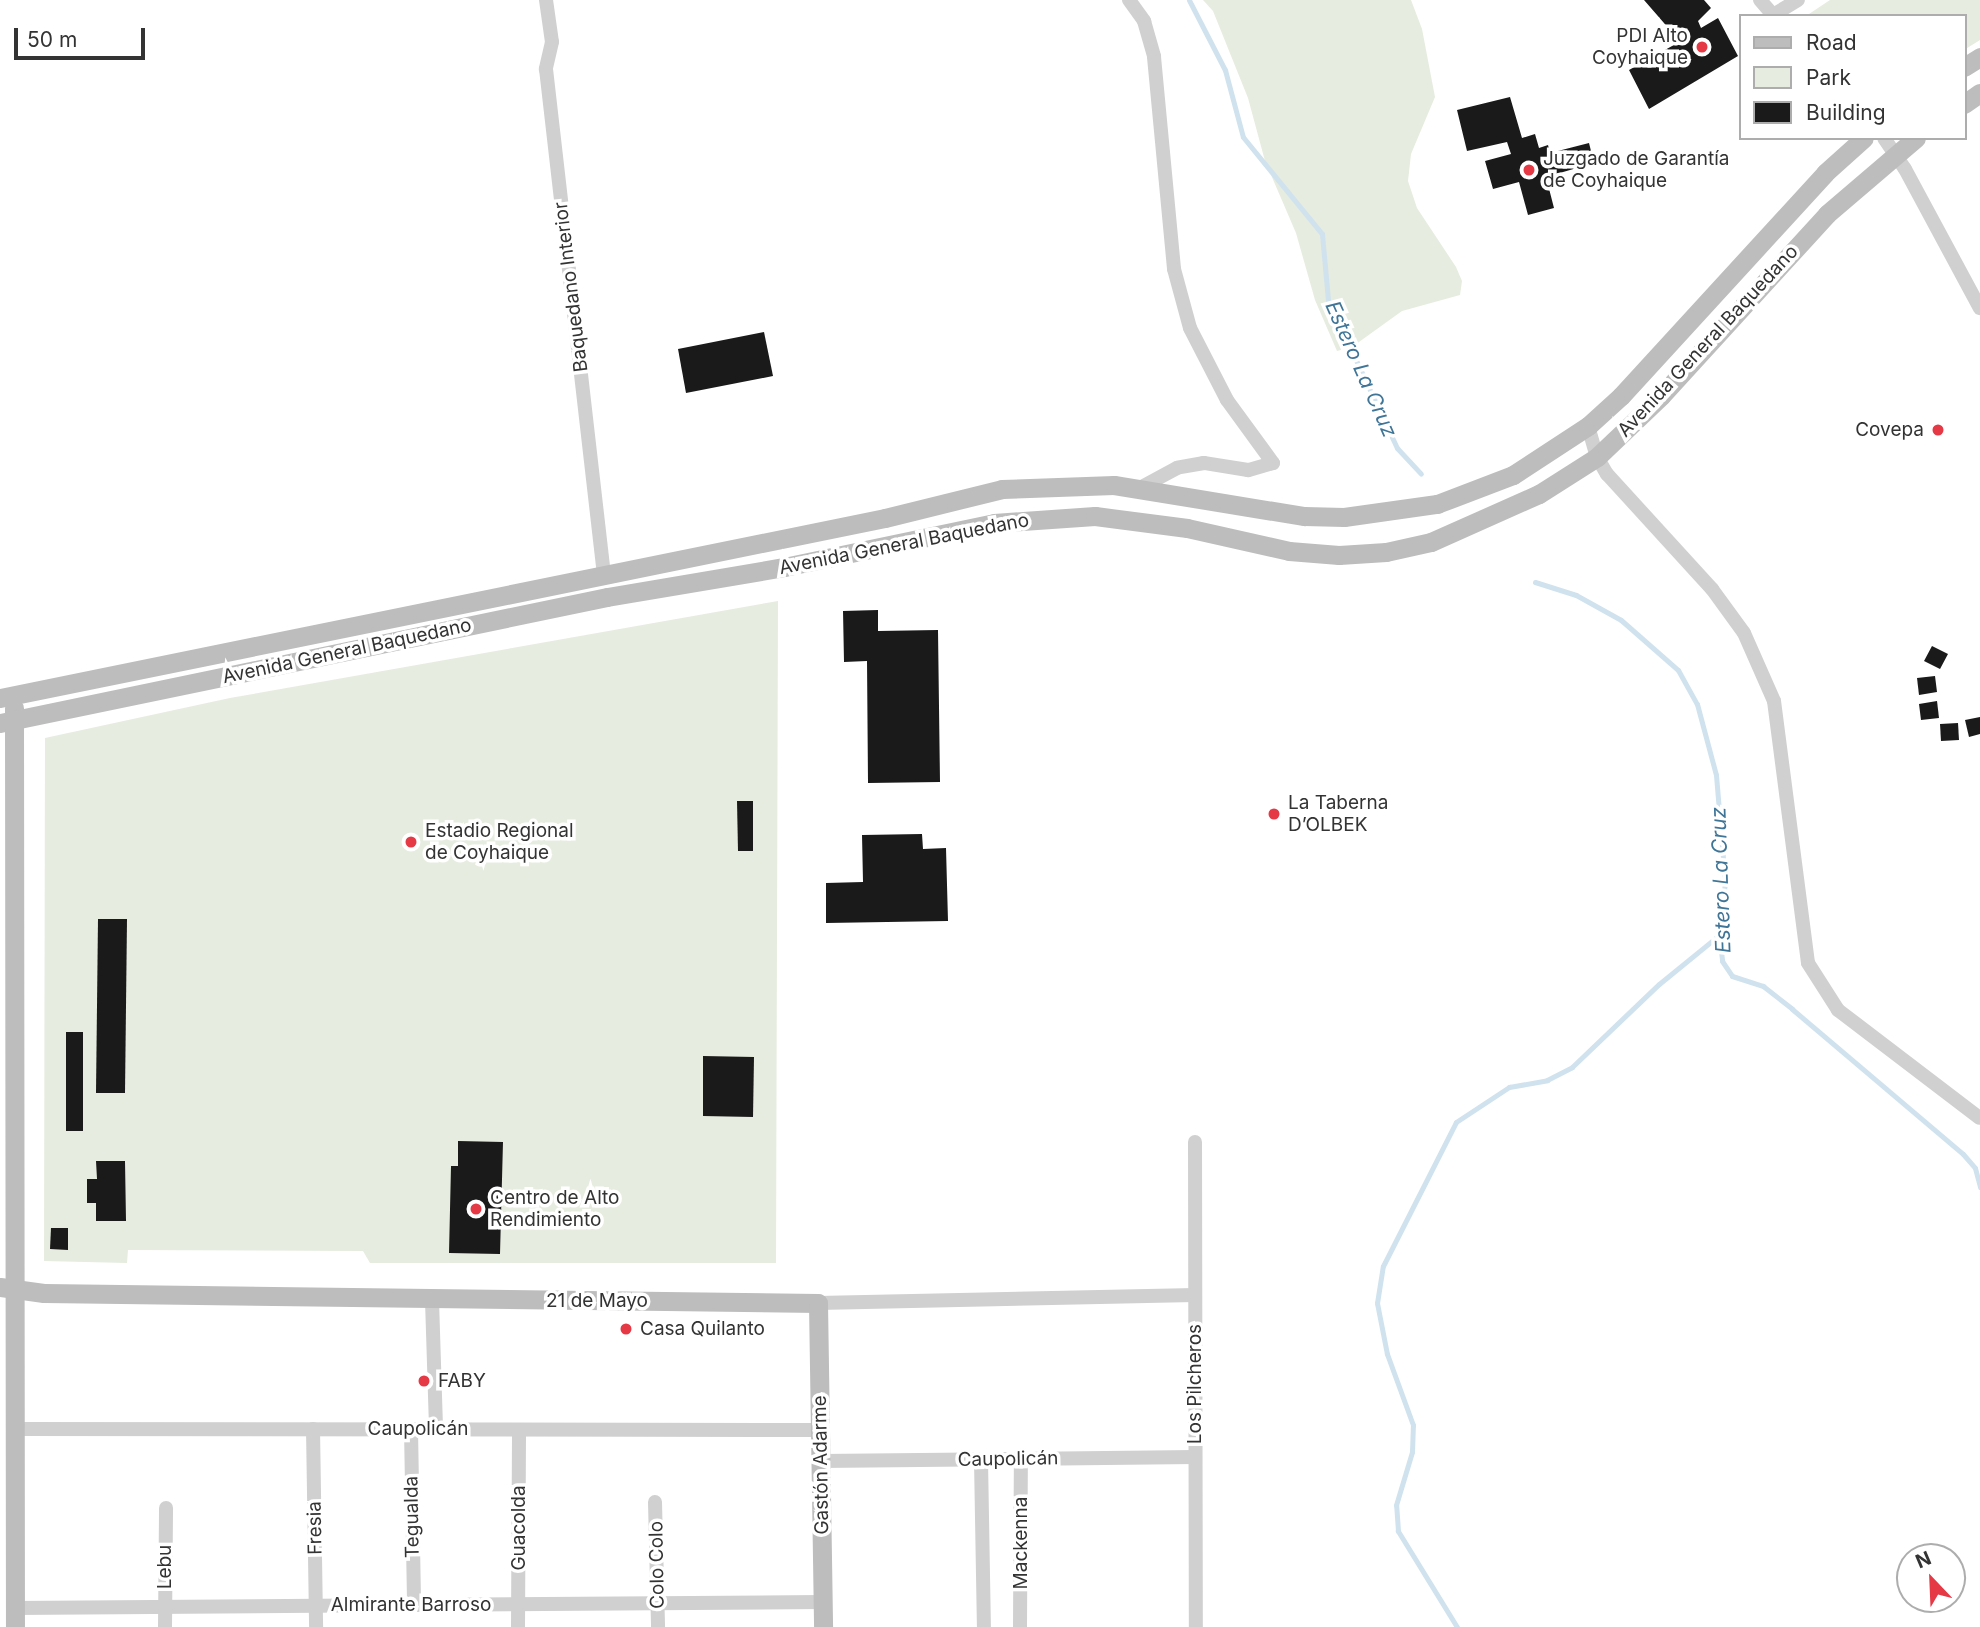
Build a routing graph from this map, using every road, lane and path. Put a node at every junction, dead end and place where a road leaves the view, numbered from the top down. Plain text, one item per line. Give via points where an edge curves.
1 (545, 0) edge
2 (1129, 0) edge
3 (1760, 0) edge
4 (1798, 0) edge
5 (1773, 14) edge
6 (1776, 14) edge
7 (1862, 140) edge
8 (1886, 140) edge
9 (1914, 140) edge
10 (1896, 154) junction
11 (1980, 308) edge
12 (1588, 426) junction
13 (1597, 457) junction
14 (1138, 489) junction
15 (604, 575) junction
16 (7, 697) edge
17 (8, 721) edge
18 (8, 1118) edge
19 (1980, 1118) edge
20 (1195, 1142) dead end
21 (8, 1287) edge
22 (1195, 1296) junction
23 (432, 1300) junction
24 (818, 1303) junction
25 (15, 1429) junction
26 (313, 1429) junction
27 (411, 1429) junction
28 (436, 1430) junction
29 (519, 1430) junction
30 (820, 1430) junction
31 (1195, 1457) junction
32 (1021, 1459) junction
33 (981, 1460) junction
34 (821, 1461) junction
35 (655, 1502) dead end
36 (166, 1508) dead end
37 (822, 1602) junction
38 (658, 1603) junction
39 (518, 1604) junction
40 (414, 1605) junction
41 (316, 1606) junction
42 (165, 1607) junction
43 (10, 1614) edge
44 (165, 1627) edge
45 (316, 1627) edge
46 (518, 1627) edge
47 (658, 1627) edge
48 (823, 1627) edge
49 (984, 1627) edge
50 (1020, 1627) edge
51 (1196, 1627) edge

1 - 15 street, Baquedano Interior via 552,42 546,69
2 - 14 street via 1144,21 1154,57 1174,269 1190,328 1227,400 1273,463 1248,470 1204,463 1177,468
3 - 5 street
4 - 6 street
7 - 12 main road, Avenida General Baquedano via 1825,173 1621,396
8 - 10 street
9 - 10 main road, Avenida General Baquedano
10 - 11 street
10 - 13 main road, Avenida General Baquedano via 1827,214 1661,396
12 - 13 street
12 - 14 main road, Avenida General Baquedano via 1557,450 1478,491 1396,511 1304,516
13 - 17 main road, Avenida General Baquedano via 1493,516 1431,542 1385,552 1289,551 1187,528 1094,516 994,523
13 - 19 street via 1744,633 1774,701 1808,963 1838,1010
14 - 15 main road, Avenida General Baquedano via 1083,483 1002,489 885,518
15 - 16 main road, Avenida General Baquedano
16 - 17 main road
17 - 18 main road
18 - 21 main road
20 - 22 street, Los Pilcheros
21 - 23 main road, 21 de Mayo via 44,1293
21 - 25 main road
22 - 24 street, 21 de Mayo
22 - 31 street, Los Pilcheros
23 - 24 main road, 21 de Mayo
23 - 28 street
24 - 30 main road, Gastón Adarme
25 - 26 street, Caupolicán
25 - 43 main road
26 - 27 street, Caupolicán
26 - 41 street, Fresia
27 - 28 street, Caupolicán
27 - 40 street, Tegualda
28 - 29 street, Caupolicán
29 - 30 street, Caupolicán
29 - 39 street, Guacolda
30 - 34 main road, Gastón Adarme
31 - 32 street, Caupolicán
31 - 51 street, Los Pilcheros
32 - 33 street, Caupolicán
32 - 50 street, Mackenna
33 - 34 street, Caupolicán
33 - 49 street, Mackenna
34 - 37 main road, Gastón Adarme
35 - 38 street, Colo Colo
36 - 42 street, Lebu
37 - 38 street, Almirante Barroso
37 - 48 main road, Gastón Adarme
38 - 39 street, Almirante Barroso
38 - 47 street, Colo Colo
39 - 40 street, Almirante Barroso
39 - 46 street, Guacolda
40 - 41 street, Almirante Barroso
41 - 42 street, Almirante Barroso
41 - 45 street, Fresia
42 - 43 street, Almirante Barroso
42 - 44 street, Lebu

